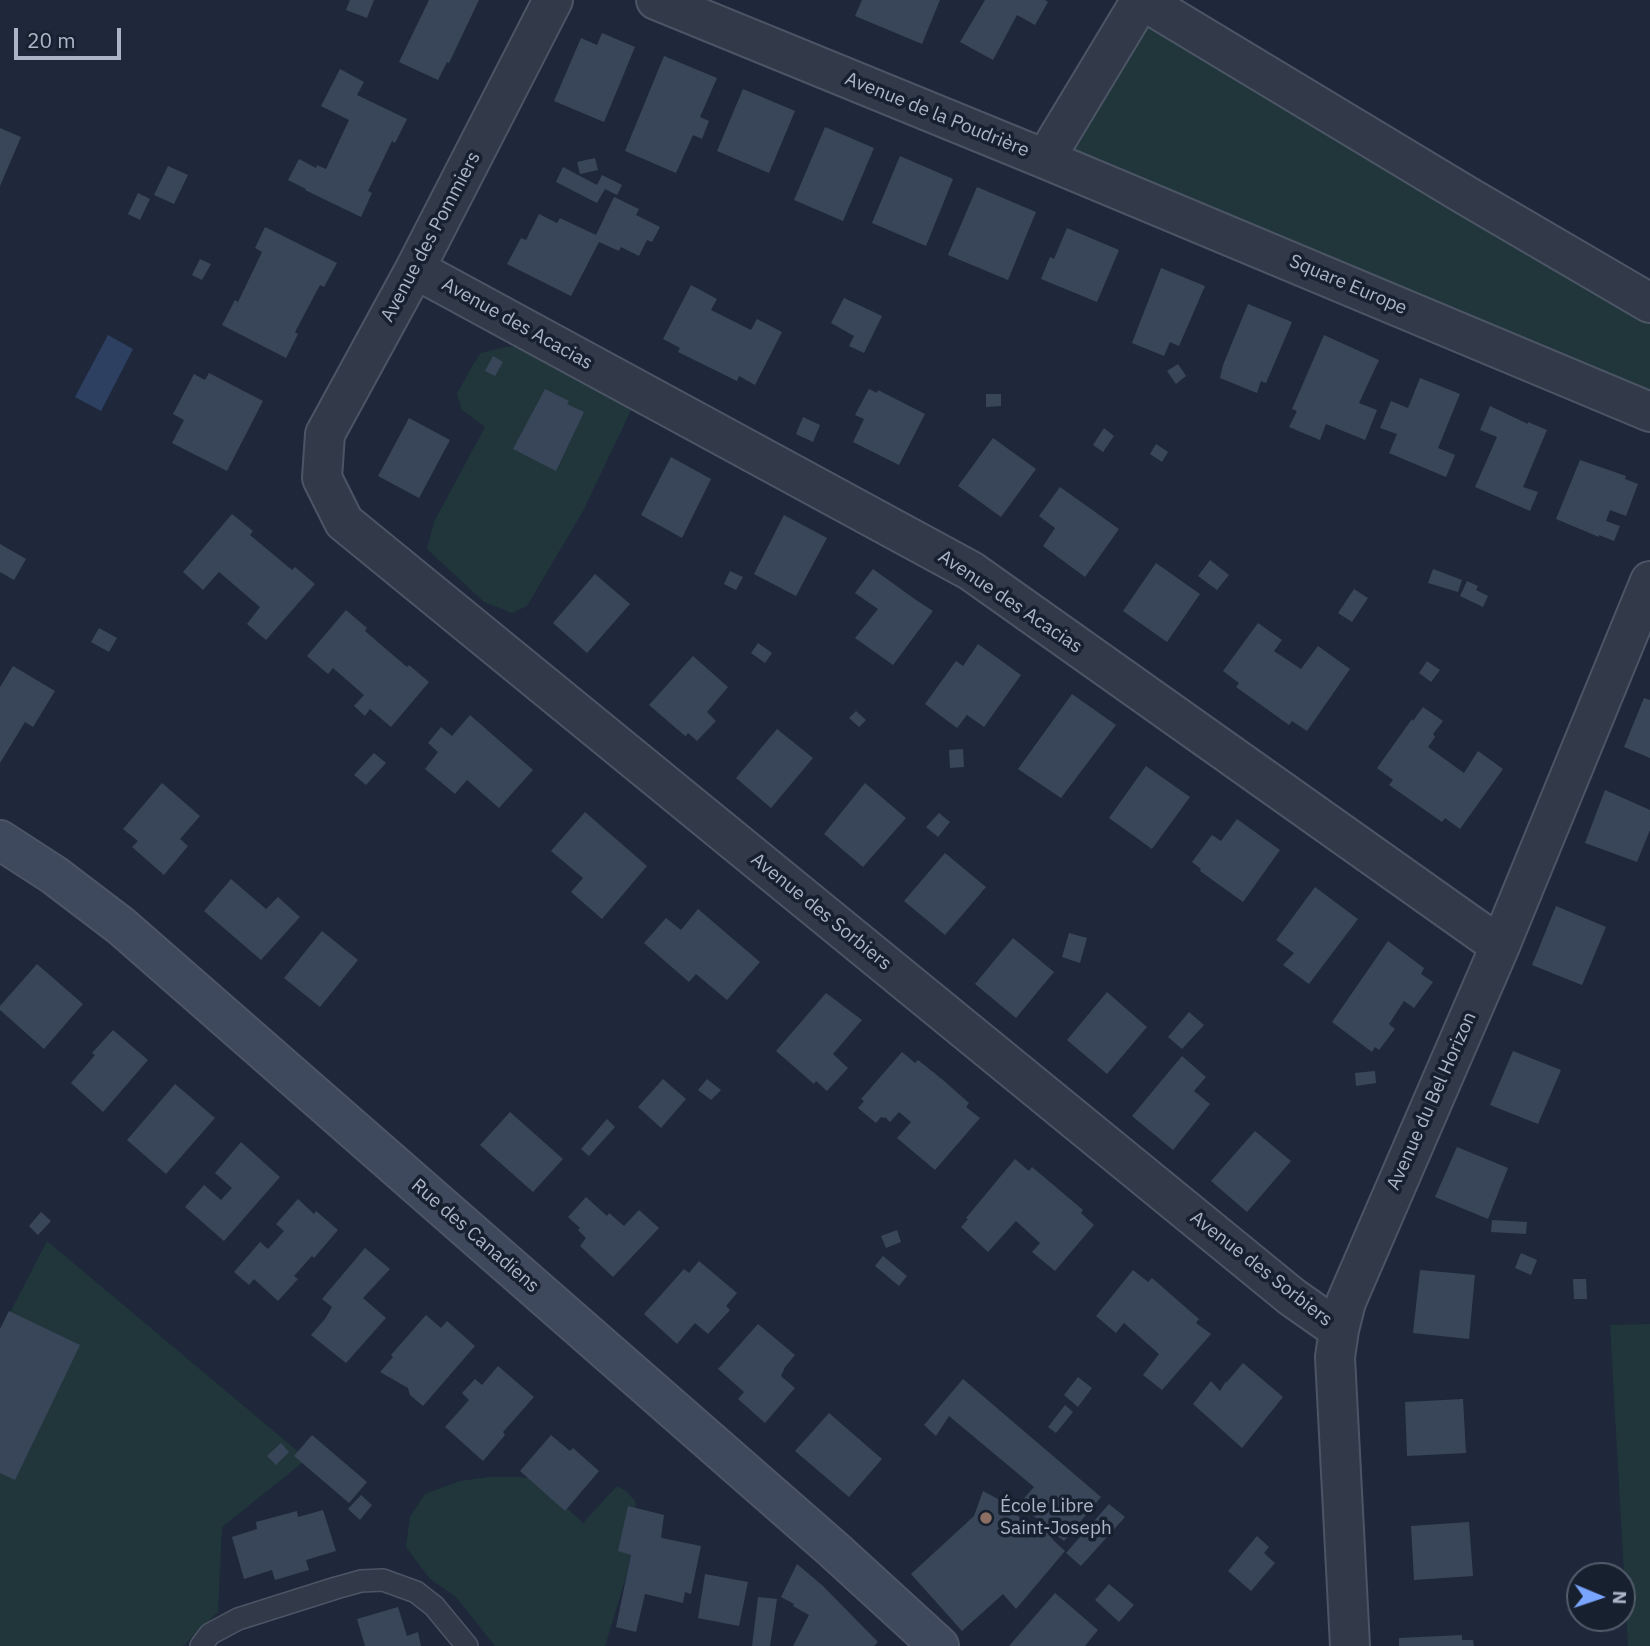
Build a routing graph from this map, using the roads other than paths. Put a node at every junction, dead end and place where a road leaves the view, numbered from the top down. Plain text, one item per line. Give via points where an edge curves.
1 (553, 0) edge
2 (656, 0) edge
3 (1142, 0) edge
4 (1045, 159) junction
5 (415, 269) junction
6 (1650, 303) edge
7 (1650, 412) edge
8 (322, 478) joint
9 (1650, 581) edge
10 (0, 840) edge
11 (1500, 946) junction
12 (1339, 1330) junction
13 (201, 1646) edge
14 (467, 1646) edge
15 (939, 1646) edge
16 (1350, 1646) edge

1 - 5 street, Avenue des Pommiers
2 - 4 street, Avenue de la Poudrière
3 - 4 street, Avenue de la Poudrière
3 - 6 street
4 - 7 street, Square Europe
5 - 8 street, Avenue des Pommiers via 325,434
5 - 11 street, Avenue des Acacias via 971,571
8 - 12 street, Avenue des Sorbiers via 344,522 1292,1297
9 - 11 street, Avenue du Bel Horizon
10 - 15 street, Rue des Canadiens via 121,926
11 - 12 street, Avenue du Bel Horizon via 1358,1271
12 - 16 street, Avenue du Bel Horizon via 1335,1357
13 - 14 lane via 210,1634 238,1619 361,1581 383,1580 416,1592 434,1606

